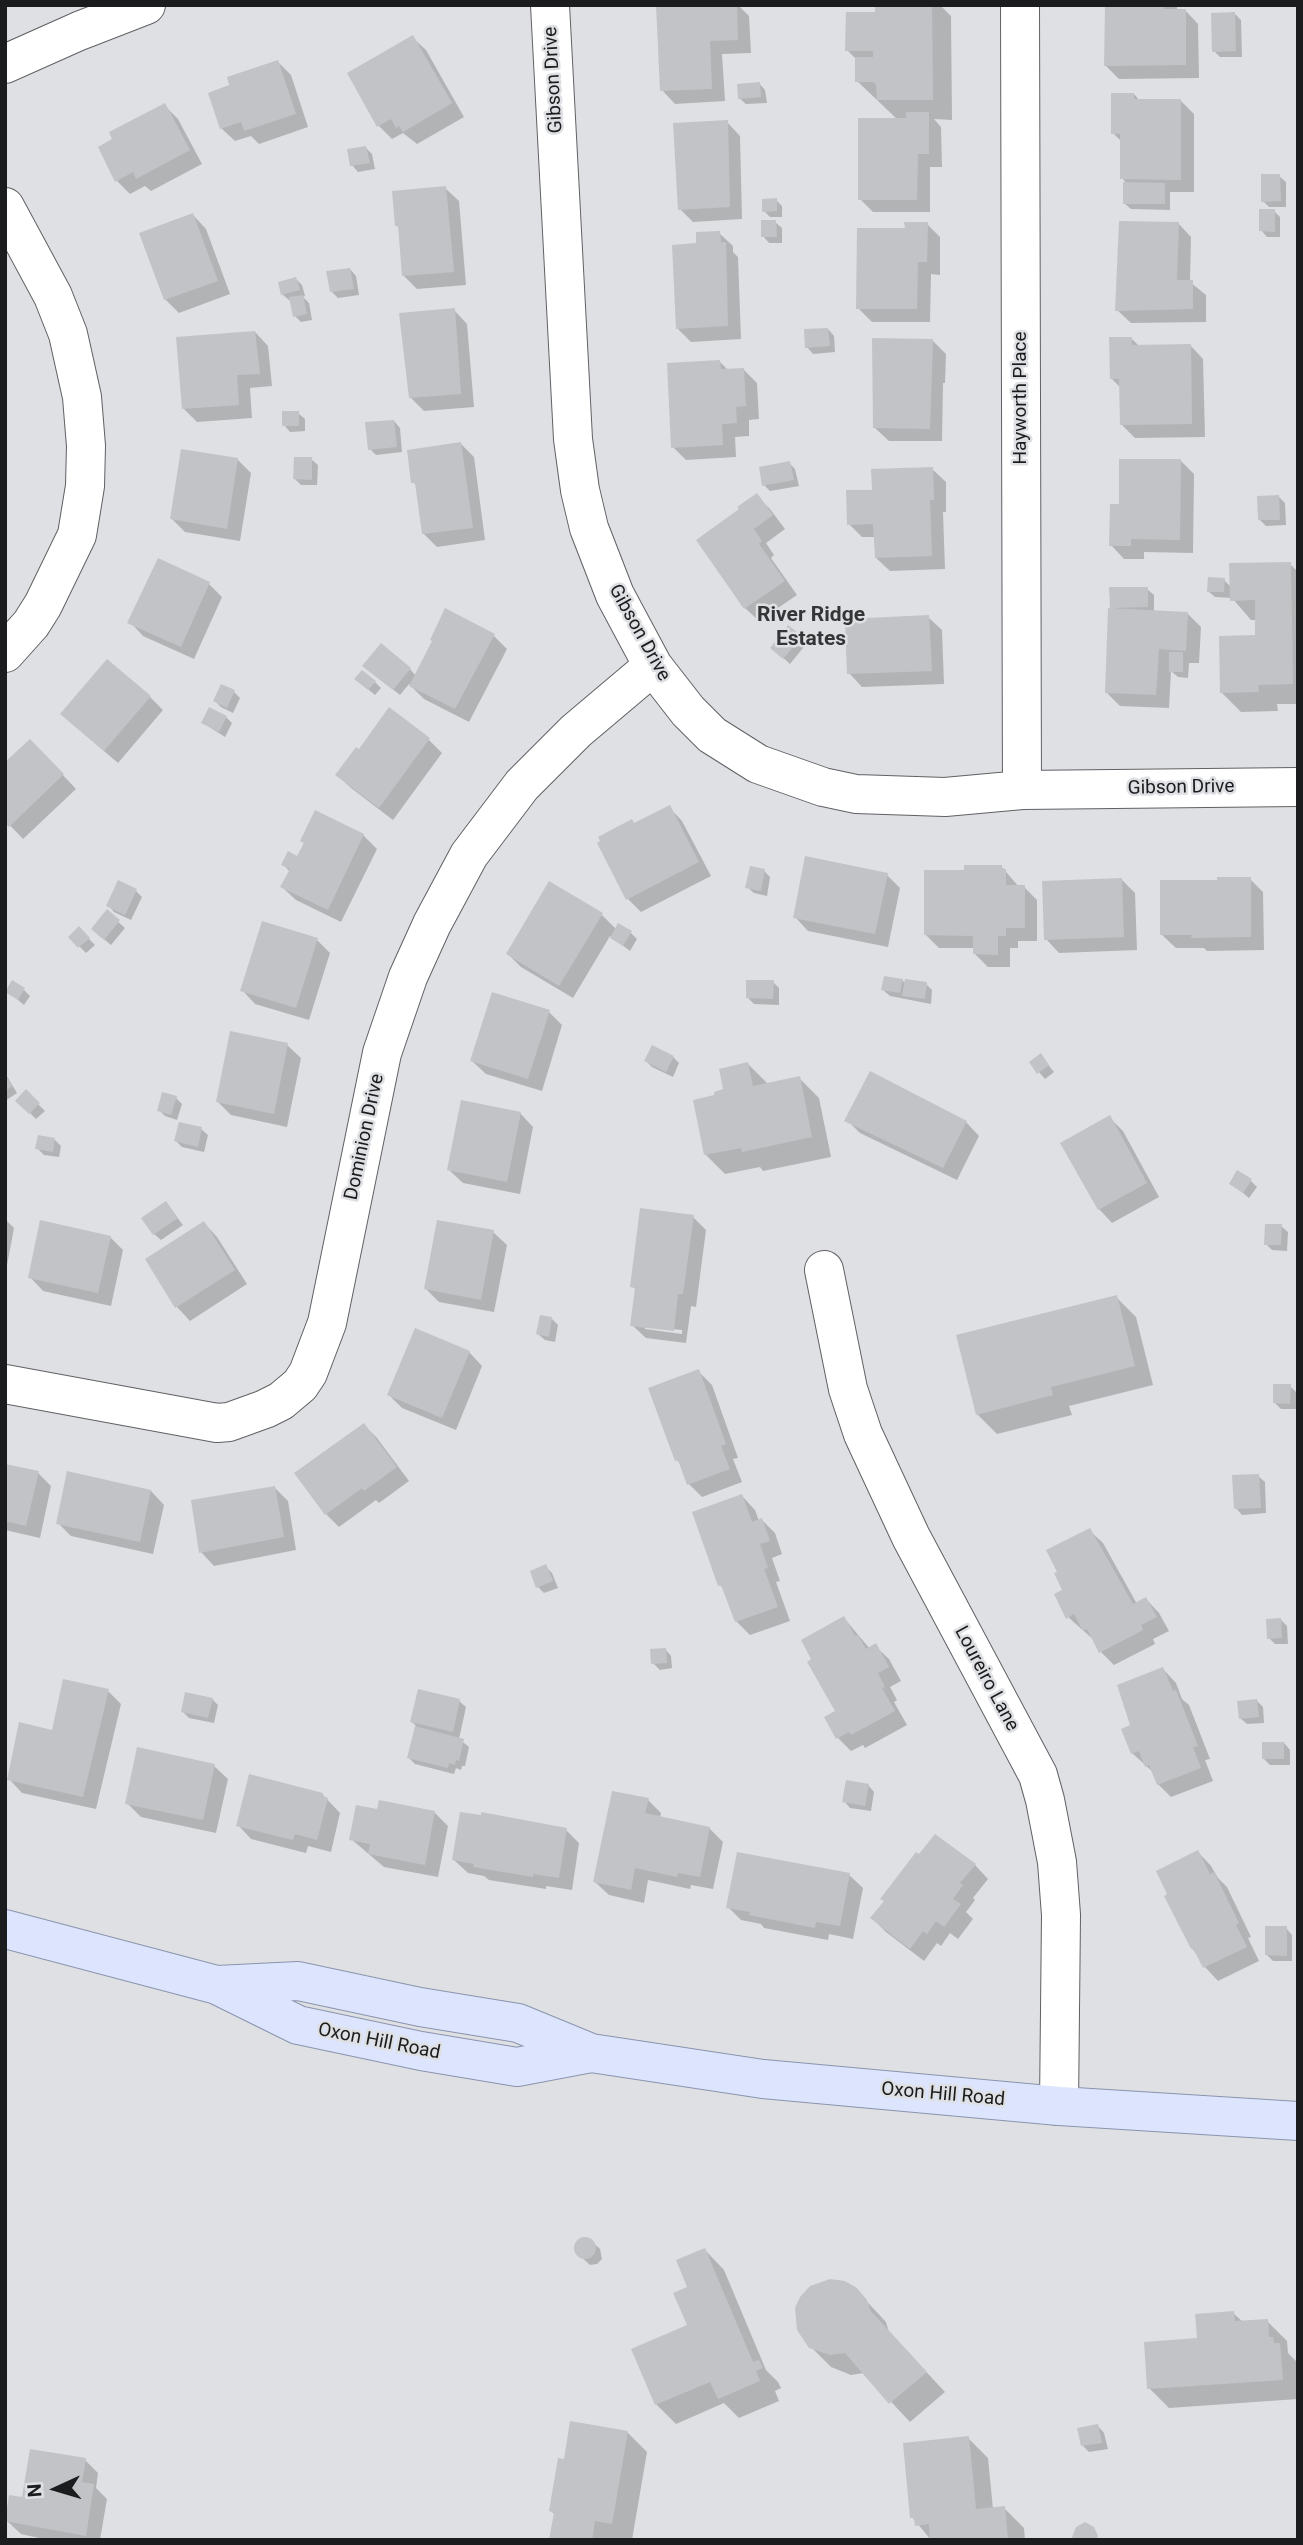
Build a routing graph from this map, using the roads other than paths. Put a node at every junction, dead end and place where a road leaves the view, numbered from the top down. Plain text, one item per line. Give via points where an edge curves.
1 (146, 5) edge
2 (550, 5) edge
3 (1020, 5) edge
4 (5, 64) edge
5 (5, 206) edge
6 (5, 653) edge
7 (653, 666) junction
8 (1298, 787) edge
9 (1022, 790) junction
10 (824, 1270) dead end
11 (5, 1384) edge
12 (5, 1929) edge
13 (1059, 2106) junction
14 (1298, 2121) edge

1 - 4 street
2 - 7 street, Gibson Drive via 573,439 580,490 615,595
3 - 9 street, Hayworth Place
5 - 6 street via 68,334 82,397 86,446 77,535 43,605
7 - 9 street, Gibson Drive via 712,735 788,776 834,789 886,796 945,797
7 - 11 street, Dominion Drive via 576,731 522,785 469,855 432,924 382,1052 327,1323 308,1373 292,1394 252,1415 217,1423
8 - 9 street, Gibson Drive
10 - 13 street, Loureiro Lane via 848,1389 863,1434 911,1537 1038,1775 1057,1862 1062,1915
12 - 13 main road, Oxon Hill Road via 217,1985 298,2025 421,2051 517,2067 591,2053 762,2078
13 - 14 main road, Oxon Hill Road

